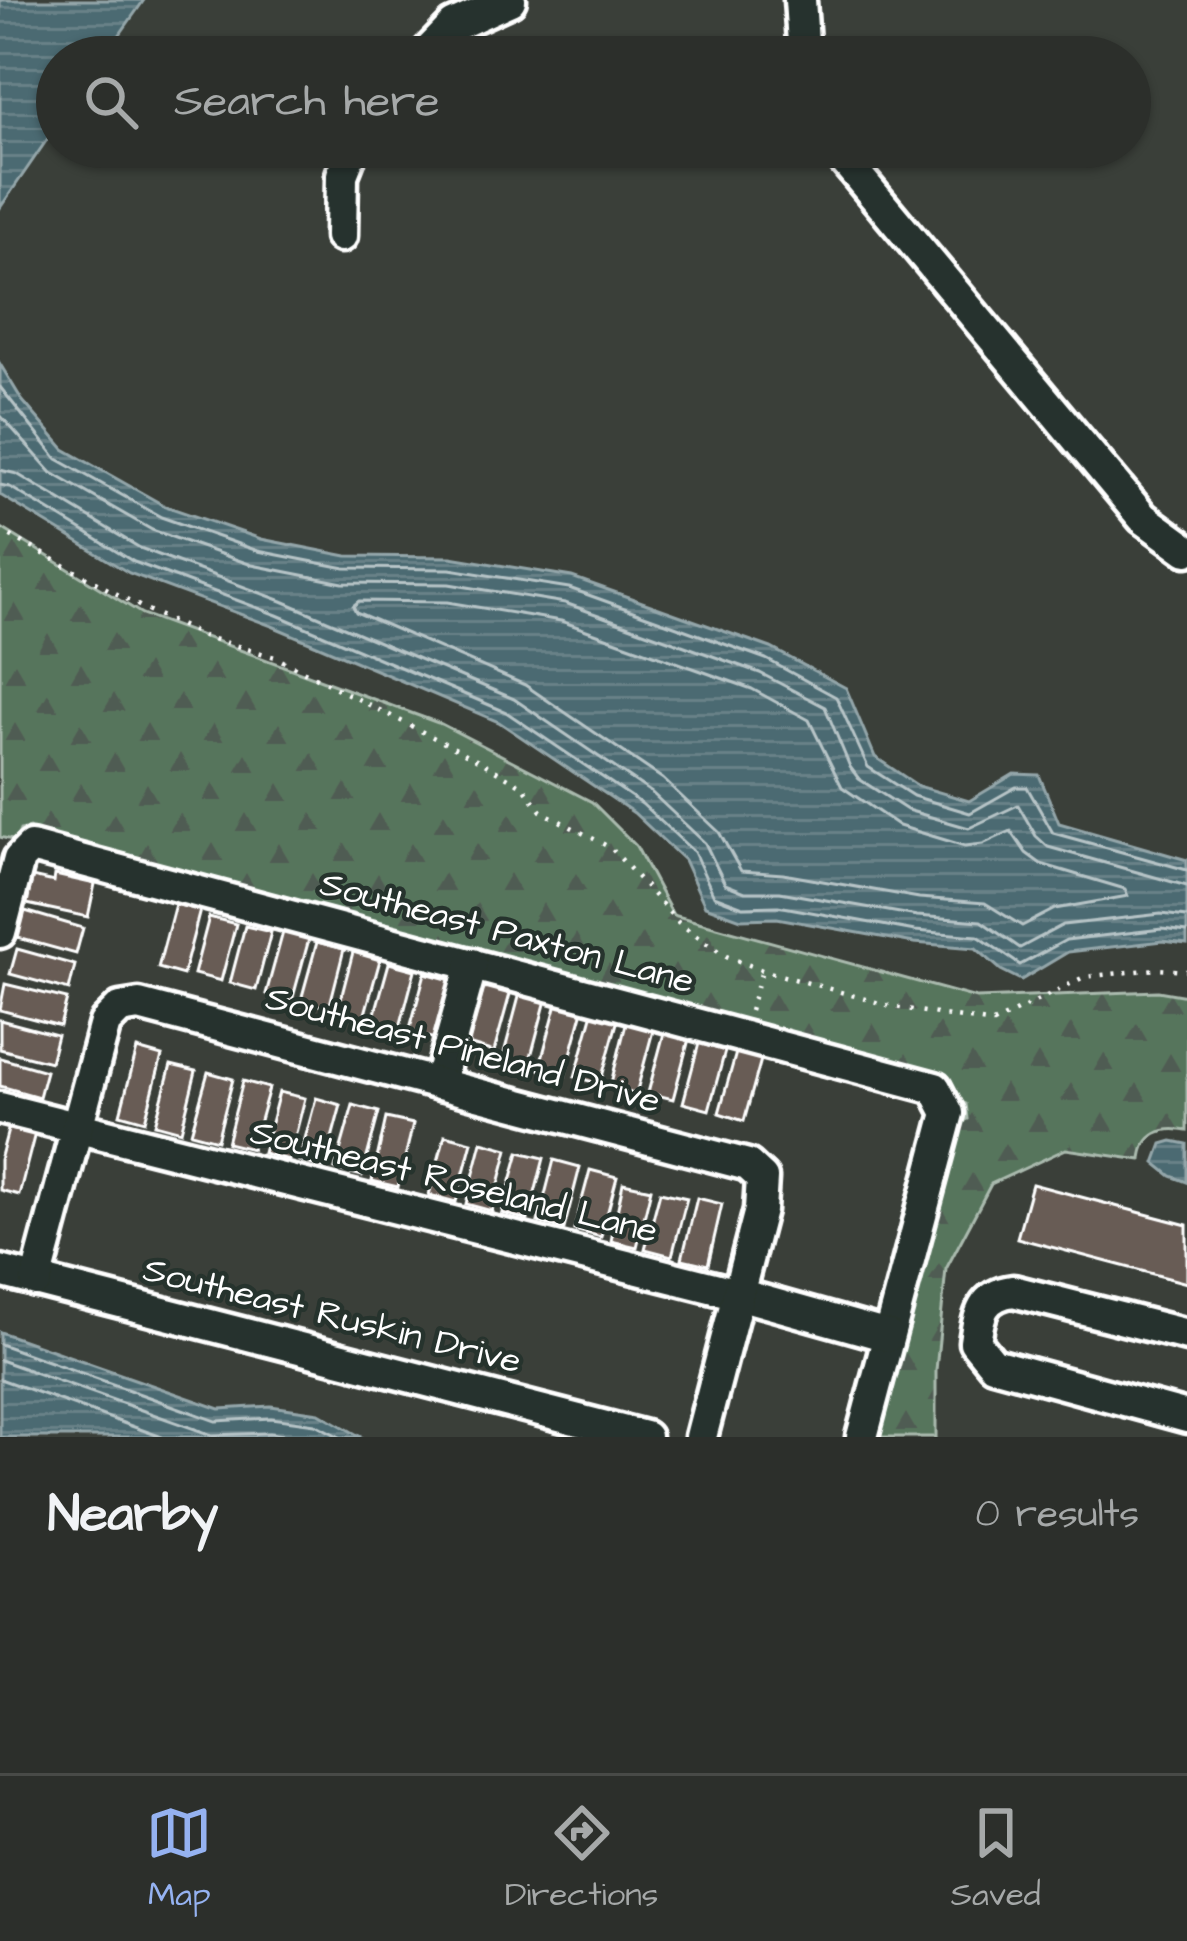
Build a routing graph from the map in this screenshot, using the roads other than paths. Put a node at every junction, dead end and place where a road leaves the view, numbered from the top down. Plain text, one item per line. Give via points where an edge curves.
1 (509, 0) edge
2 (800, 0) edge
3 (443, 36) edge
4 (803, 36) edge
5 (345, 168) edge
6 (851, 168) edge
7 (341, 236) dead end
8 (1187, 550) edge
9 (0, 932) edge
10 (472, 964) junction
11 (439, 1084) junction
12 (0, 1108) edge
13 (79, 1128) junction
14 (0, 1271) edge
15 (37, 1281) junction
16 (738, 1294) junction
17 (1187, 1334) edge
18 (888, 1336) junction
19 (1187, 1417) edge
20 (642, 1437) edge
21 (701, 1437) edge
22 (862, 1437) edge

1 - 3 street
2 - 4 street
5 - 7 street
6 - 8 street via 1143,518
9 - 10 street, Southeast Paxton Lane via 19,860 31,847
10 - 11 street
10 - 18 street, Southeast Paxton Lane via 935,1088 949,1112
11 - 13 street, Southeast Pineland Drive via 140,1005 120,1008 106,1023
11 - 16 street, Southeast Pineland Drive via 748,1165 762,1178 760,1210
12 - 13 street, Southeast Roseland Lane
13 - 15 street
13 - 16 street, Southeast Roseland Lane
14 - 15 street, Southeast Ruskin Drive
15 - 20 street, Southeast Ruskin Drive
16 - 18 street, Southeast Roseland Lane
16 - 21 street
17 - 19 street via 1013,1291 995,1293 980,1309 975,1342 993,1364
18 - 22 street

